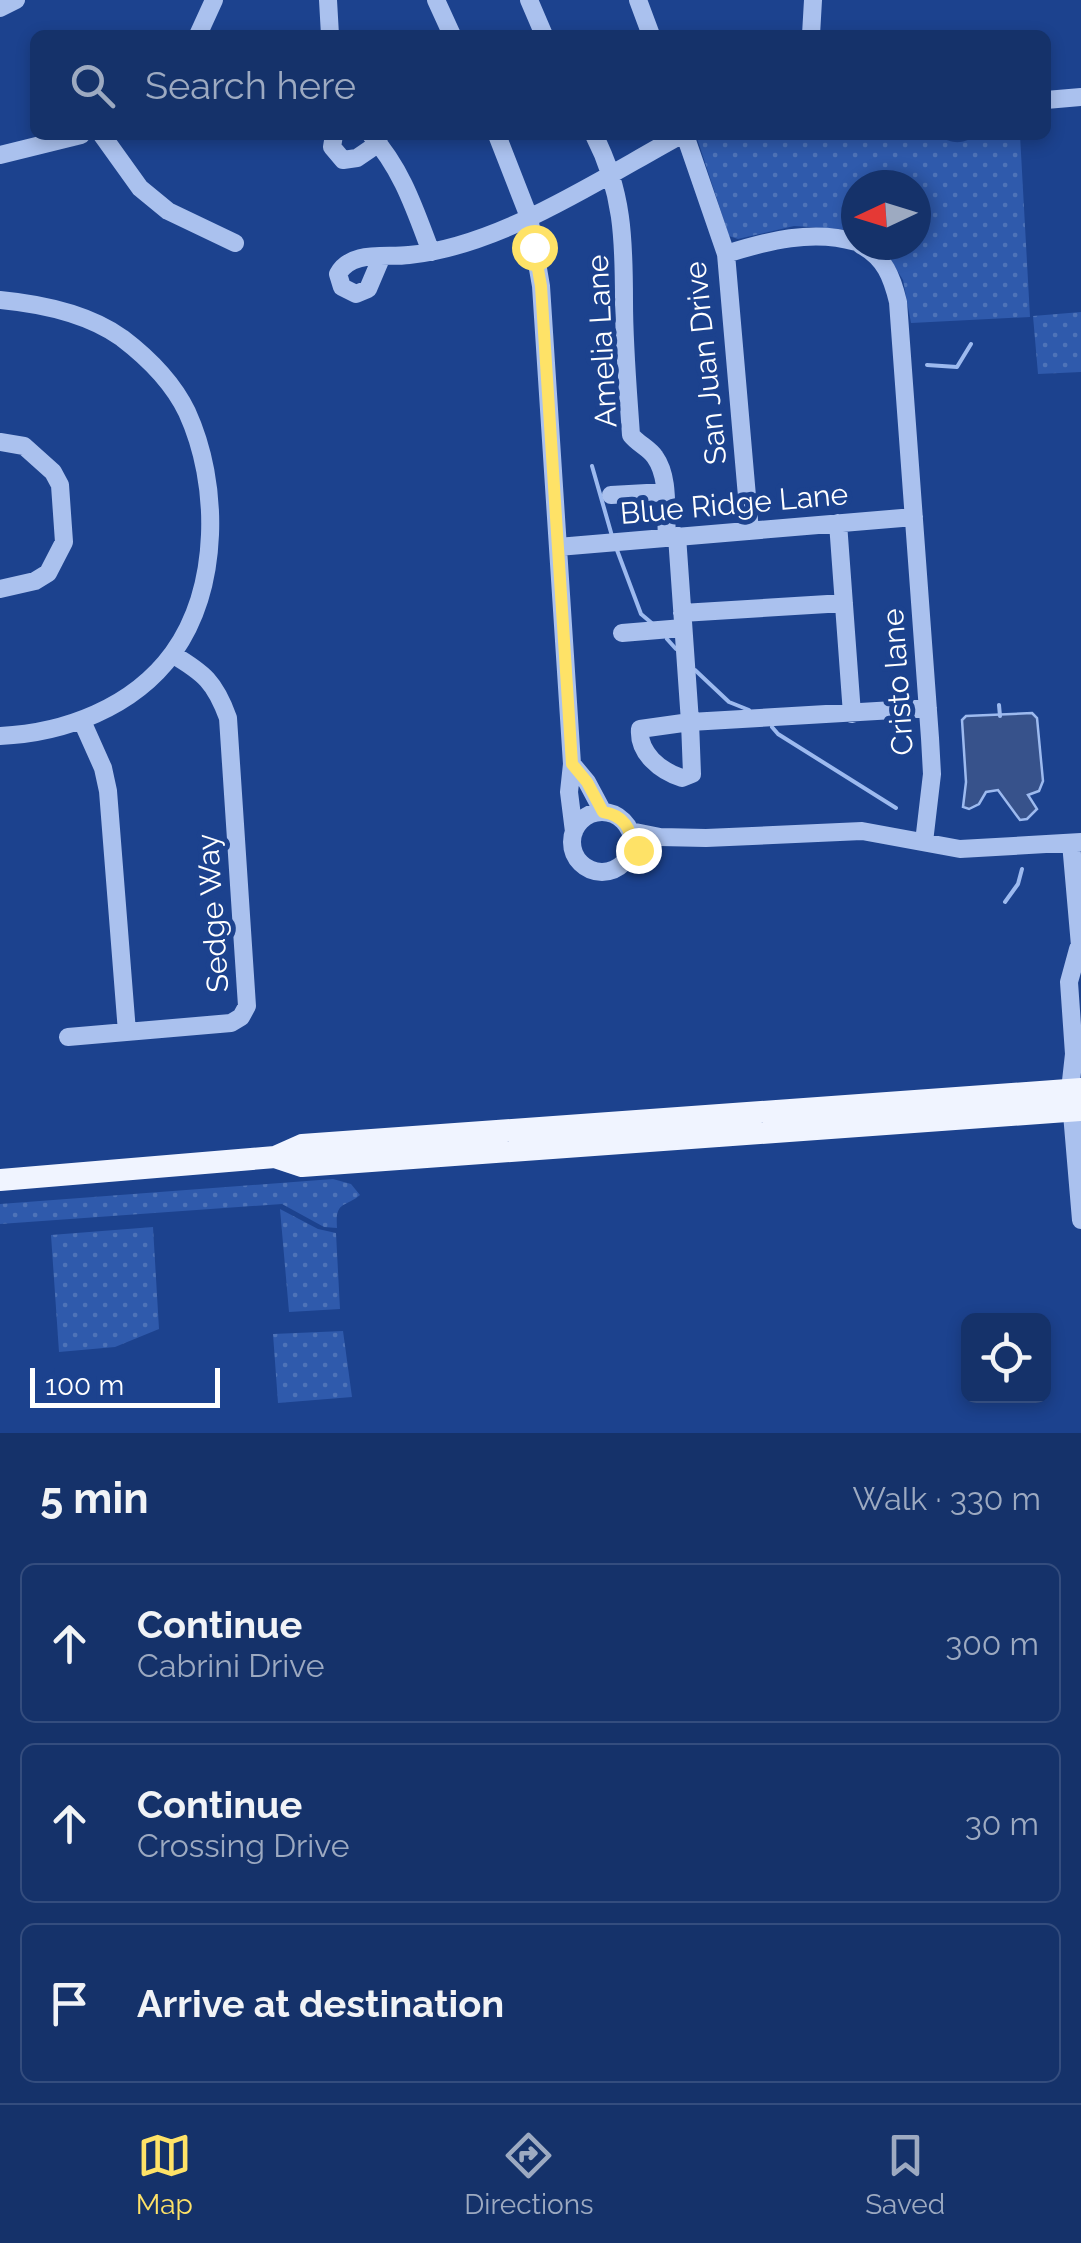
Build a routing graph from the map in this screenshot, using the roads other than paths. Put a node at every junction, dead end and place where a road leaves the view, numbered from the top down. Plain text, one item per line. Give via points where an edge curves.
1 (16, 0) edge
2 (214, 0) edge
3 (328, 0) edge
4 (436, 0) edge
5 (529, 0) edge
6 (638, 0) edge
7 (813, 0) edge
8 (0, 8) edge
9 (200, 30) edge
10 (330, 30) edge
11 (450, 30) edge
12 (542, 30) edge
13 (649, 30) edge
14 (811, 30) edge
15 (1081, 96) edge
16 (1051, 99) edge
17 (61, 140) edge
18 (106, 140) edge
19 (333, 140) edge
20 (374, 140) edge
21 (376, 140) edge
22 (499, 140) edge
23 (596, 140) edge
24 (673, 140) edge
25 (685, 140) edge
26 (0, 155) edge
27 (610, 173) junction
28 (529, 217) junction
29 (841, 238) edge
30 (235, 243) dead end
31 (432, 252) junction
32 (726, 254) junction
33 (382, 256) dead end
34 (878, 260) edge
35 (0, 300) edge
36 (0, 442) edge
37 (665, 492) junction
38 (612, 495) dead end
39 (914, 517) junction
40 (838, 524) junction
41 (750, 531) junction
42 (672, 536) junction
43 (558, 547) junction
44 (0, 589) edge
45 (844, 603) junction
46 (683, 620) junction
47 (622, 632) dead end
48 (172, 654) junction
49 (928, 708) junction
50 (852, 714) junction
51 (82, 721) junction
52 (0, 736) edge
53 (572, 764) junction
54 (603, 812) junction
55 (574, 832) junction
56 (631, 840) junction
57 (924, 842) junction
58 (1076, 843) edge
59 (1080, 953) edge
60 (127, 1032) junction
61 (68, 1037) dead end
62 (1076, 1100) edge
63 (0, 1180) edge
64 (1081, 1220) edge

1 - 8 street
2 - 9 street
3 - 10 street
4 - 11 street
5 - 12 street
6 - 13 street
7 - 14 street
15 - 16 street
17 - 26 street
18 - 30 street via 140,188 168,211
19 - 20 street via 344,160 357,158
21 - 31 street via 405,184
22 - 28 street
23 - 27 street, Amelia Lane
24 - 27 street
25 - 32 street, San Juan Drive
27 - 28 street
27 - 37 street, Amelia Lane via 626,269 631,435 654,455
28 - 31 street
28 - 43 street via 541,286
29 - 32 street via 796,238
31 - 33 street
32 - 41 street, San Juan Drive
34 - 39 street via 898,302
35 - 48 street via 71,313 120,337 171,387 186,412 207,488 209,533 198,602
36 - 44 street via 24,446 52,472 60,485 64,542 48,573
37 - 38 street
37 - 42 street, Amelia Lane
39 - 40 street, Blue Ridge Lane
39 - 49 street, Cristo lane
40 - 41 street, Blue Ridge Lane
40 - 45 street
41 - 42 street, Blue Ridge Lane
42 - 43 street, Blue Ridge Lane
42 - 46 street, Amelia Lane
43 - 53 street
45 - 46 street
45 - 50 street
46 - 47 street
46 - 50 street, Amelia Lane via 690,722
48 - 51 street via 123,699
48 - 60 street, Sedge Way via 206,676 228,718 247,1006 230,1023
49 - 50 street
49 - 57 street, Cristo lane via 932,774
51 - 52 street
51 - 60 street via 108,791
53 - 54 street
53 - 55 street
54 - 55 street via 586,817
54 - 56 street via 620,817
55 - 56 street via 579,860 596,871 614,870 628,858
56 - 57 street via 862,830
57 - 58 street via 960,849
58 - 59 street
59 - 62 street via 1069,982
60 - 61 street, Sedge Way
62 - 63 main road via 302,1144 274,1157
62 - 64 street

